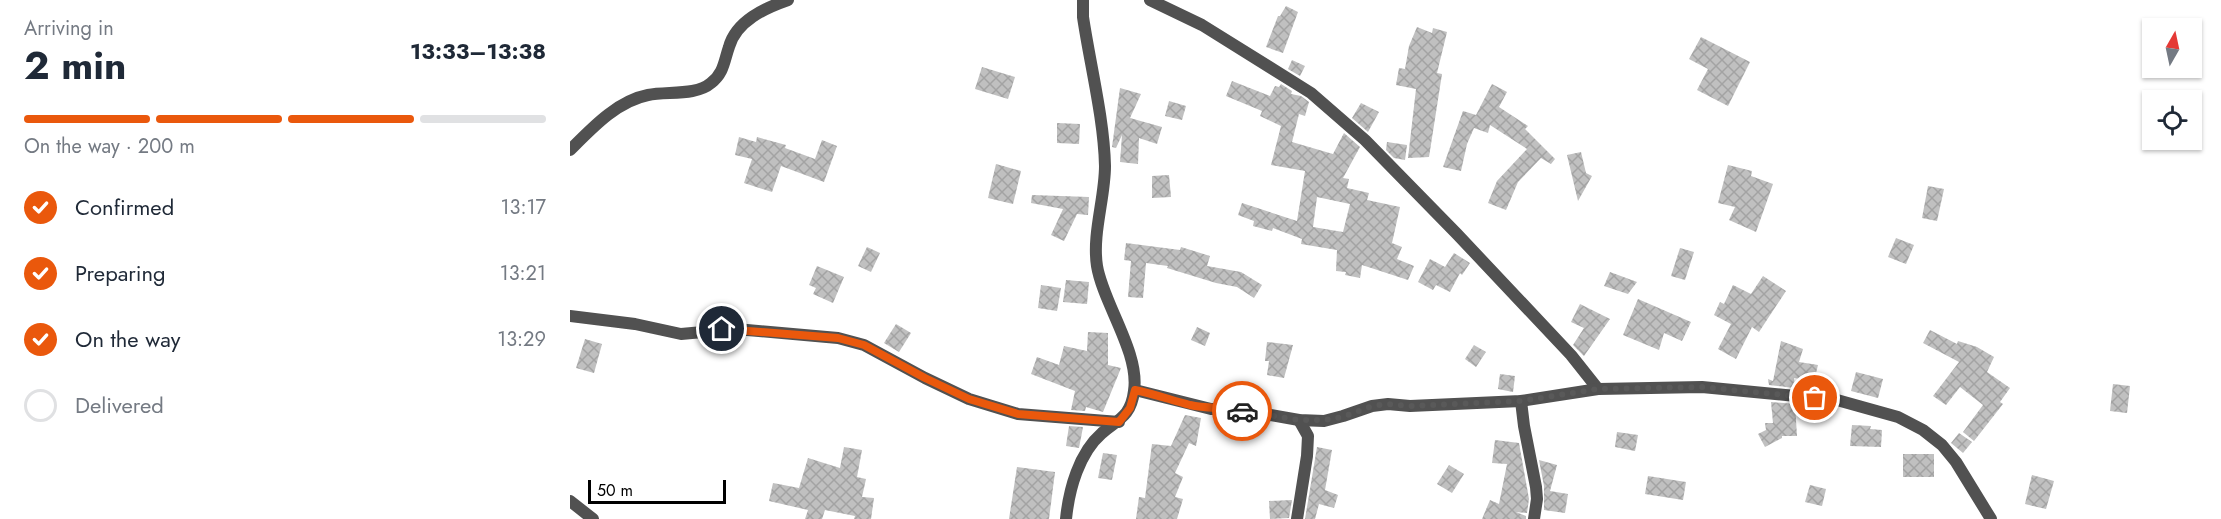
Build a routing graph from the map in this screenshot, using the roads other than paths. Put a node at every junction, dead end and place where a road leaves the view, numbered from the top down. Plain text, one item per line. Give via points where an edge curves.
1 (788, 0) edge
2 (1083, 0) edge
3 (1150, 0) edge
4 (570, 150) edge
5 (570, 316) edge
6 (1598, 389) junction
7 (1135, 390) junction
8 (1521, 401) junction
9 (1299, 420) junction
10 (1119, 422) junction
11 (570, 501) edge
12 (593, 519) edge
13 (1066, 519) edge
14 (1298, 519) edge
15 (1534, 519) edge
16 (1991, 519) edge

1 - 4 street via 757,13 742,25 733,36 720,75 710,85 631,101 594,126
2 - 7 street via 1105,166 1097,264 1131,361
3 - 6 street via 1202,24 1311,93 1365,140 1457,234
5 - 10 street via 681,334 736,329 838,338 864,345 969,399 1018,414
6 - 8 street
6 - 16 street via 1702,387 1837,400 1898,417 1942,445
7 - 9 street via 1200,406
7 - 10 street via 1130,408
8 - 9 street via 1388,404 1343,417
8 - 15 street via 1536,487
9 - 14 street via 1308,436
10 - 13 street via 1102,433 1088,451 1073,481
11 - 12 street

